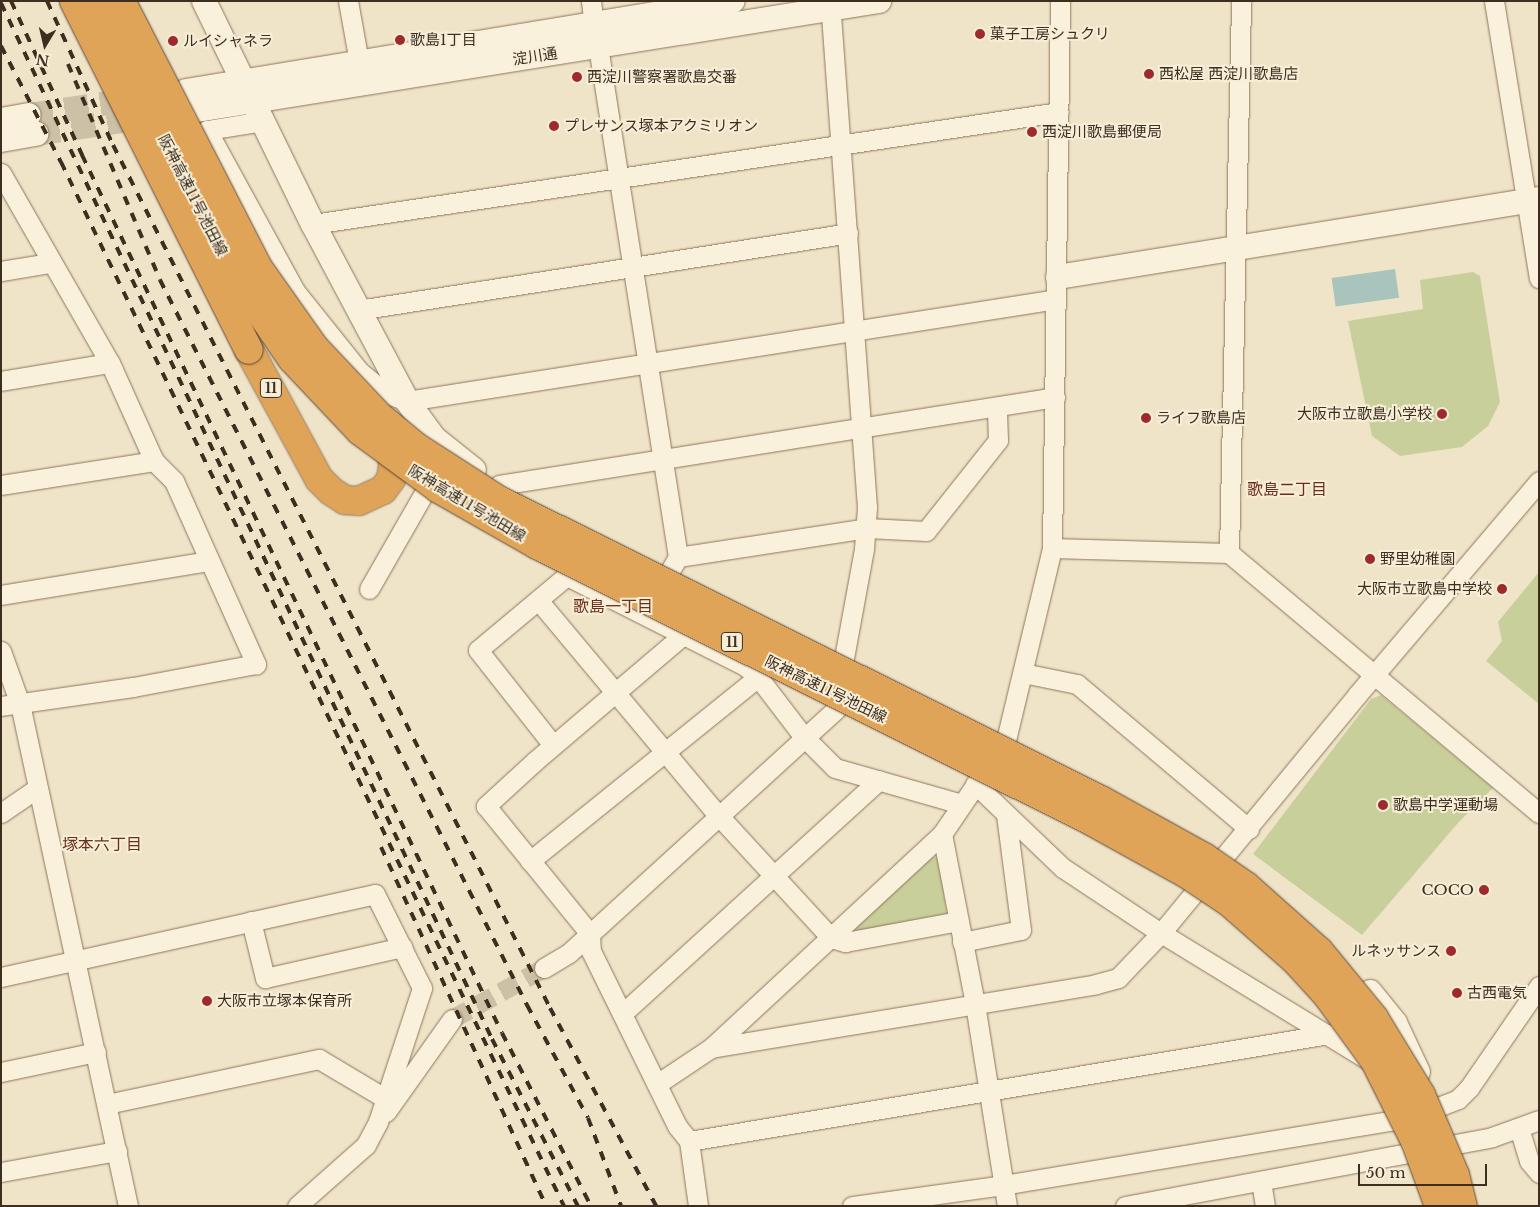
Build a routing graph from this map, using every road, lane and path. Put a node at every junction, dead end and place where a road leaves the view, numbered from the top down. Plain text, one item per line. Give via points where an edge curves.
1 (74, 1) edge
2 (95, 1) edge
3 (121, 1) edge
4 (135, 1) edge
5 (204, 1) edge
6 (348, 1) edge
7 (733, 1) edge
8 (879, 1) edge
9 (1060, 1) edge
10 (1241, 1) edge
11 (1494, 1) edge
12 (830, 5) edge
13 (594, 24) edge
14 (359, 62) junction
15 (183, 92) joint
16 (253, 101) junction
17 (1059, 112) junction
18 (1, 120) edge
19 (1, 140) edge
20 (839, 143) junction
21 (1, 173) edge
22 (619, 175) junction
23 (1532, 200) edge
24 (313, 224) junction
25 (848, 233) junction
26 (1236, 248) junction
27 (50, 263) junction
28 (633, 267) junction
29 (1, 271) edge
30 (1539, 278) edge
31 (1057, 288) junction
32 (358, 310) junction
33 (854, 332) junction
34 (110, 363) junction
35 (645, 363) junction
36 (1, 381) edge
37 (334, 389) dead end
38 (1055, 397) junction
39 (407, 401) junction
40 (997, 407) junction
41 (861, 427) junction
42 (452, 455) junction
43 (661, 460) junction
44 (154, 461) junction
45 (1539, 481) edge
46 (499, 484) junction
47 (1, 485) edge
48 (867, 528) junction
49 (609, 540) junction
50 (1052, 548) junction
51 (1229, 553) junction
52 (209, 561) junction
53 (674, 564) junction
54 (567, 576) junction
55 (369, 589) dead end
56 (709, 591) junction
57 (1, 595) edge
58 (538, 600) junction
59 (683, 635) junction
60 (1, 651) edge
61 (844, 658) junction
62 (867, 669) junction
63 (1023, 673) junction
64 (1375, 674) junction
65 (758, 677) junction
66 (616, 692) junction
67 (20, 704) junction
68 (1, 706) edge
69 (803, 736) junction
70 (1006, 740) junction
71 (553, 745) junction
72 (664, 752) junction
73 (879, 780) junction
74 (975, 784) junction
75 (36, 789) junction
76 (961, 804) junction
77 (1, 813) edge
78 (1006, 814) junction
79 (1539, 814) edge
80 (718, 815) junction
81 (1249, 829) junction
82 (942, 834) junction
83 (1226, 857) junction
84 (530, 861) junction
85 (774, 875) junction
86 (251, 921) junction
87 (958, 922) junction
88 (1161, 933) junction
89 (590, 934) junction
90 (831, 938) junction
91 (962, 942) junction
92 (403, 947) junction
93 (77, 960) junction
94 (544, 968) tunnel mouth
95 (1, 977) edge
96 (1539, 986) edge
97 (975, 1004) junction
98 (623, 1014) junction
99 (452, 1019) tunnel mouth
100 (1329, 1034) junction
101 (712, 1048) junction
102 (96, 1052) junction
103 (1, 1072) edge
104 (657, 1084) junction
105 (988, 1091) junction
106 (386, 1098) junction
107 (107, 1104) junction
108 (1430, 1110) junction
109 (1539, 1120) edge
110 (378, 1122) junction
111 (1519, 1128) junction
112 (689, 1141) junction
113 (1438, 1148) junction
114 (117, 1151) junction
115 (1, 1172) edge
116 (1539, 1172) edge
117 (1261, 1181) junction
118 (1003, 1185) junction
119 (318, 1198) edge
120 (128, 1206) edge
121 (296, 1206) edge
122 (698, 1206) edge
123 (852, 1206) edge
124 (1007, 1206) edge
125 (1125, 1206) edge
126 (1265, 1206) edge
127 (1439, 1206) edge
128 (1447, 1206) edge
129 (1463, 1206) edge

1 - 37 highway, 11, bridge via 249,350 319,479 330,491 346,500 372,498 384,490 391,479 392,451 373,425
2 - 127 highway, 阪神高速11号池田線 / 11, bridge via 234,274 292,359 360,432 439,490 537,545 1091,821 1187,874 1229,902 1296,960 1328,995 1369,1052 1398,1102
3 - 129 highway, 阪神高速11号池田線 / 11, bridge via 197,154 269,285 314,347 379,416 423,451 497,499 1101,800 1204,857 1246,886 1319,950 1374,1018 1421,1095 1455,1175
4 - 15 street
5 - 16 street
6 - 14 street
7 - 13 street, 淀川通
8 - 12 street, 淀川通
9 - 17 street
10 - 26 street
11 - 23 street
12 - 13 street, 淀川通
12 - 20 street
13 - 14 street, 淀川通
13 - 16 street, 淀川通
13 - 22 street
14 - 16 street, 淀川通
15 - 16 street, 淀川通
16 - 24 street
16 - 39 street via 207,130 295,291 360,372 387,394
17 - 20 street
17 - 31 street
18 - 19 street via 33,125
20 - 22 street
20 - 25 street
21 - 27 street
22 - 24 street
22 - 28 street
23 - 26 street
23 - 30 street
24 - 32 street
25 - 28 street
25 - 33 street
26 - 31 street
26 - 51 street
27 - 29 street
27 - 34 street
28 - 32 street
28 - 35 street
31 - 33 street
31 - 38 street
32 - 39 street
33 - 35 street
33 - 41 street
34 - 36 street
34 - 44 street
35 - 39 street
35 - 43 street
38 - 40 street
38 - 50 street
39 - 42 street via 424,426
40 - 41 street
40 - 48 street via 998,440 926,531
41 - 43 street
41 - 48 street
42 - 46 street
42 - 55 street via 435,474
43 - 46 street
43 - 53 street
44 - 47 street
44 - 52 street via 174,481
45 - 64 street
46 - 49 street
48 - 53 street
48 - 61 street
49 - 53 street
49 - 54 street
50 - 51 street
50 - 63 street
51 - 64 street
52 - 57 street
52 - 67 street via 256,664 133,688
53 - 56 street
54 - 58 street
54 - 59 street
56 - 59 street
56 - 61 street
58 - 66 street
58 - 71 street via 478,650
59 - 65 street via 745,666
59 - 66 street
60 - 67 street
61 - 62 street
62 - 69 street via 836,709
62 - 70 street
63 - 70 street
63 - 81 street via 1077,684
64 - 79 street
64 - 81 street
65 - 69 street
65 - 72 street
66 - 71 street
66 - 72 street
67 - 68 street
67 - 75 street
69 - 73 street via 834,768
69 - 80 street
70 - 74 street
70 - 83 street via 1137,805
71 - 84 street via 486,806
72 - 80 street
72 - 84 street
73 - 76 street
73 - 85 street
74 - 76 street
74 - 78 street
75 - 77 street
75 - 93 street
76 - 82 street
78 - 88 street via 1062,868
78 - 91 street via 1021,930
80 - 85 street
80 - 89 street
81 - 83 street
82 - 87 street
82 - 90 street
83 - 88 street
83 - 108 street via 1282,900 1331,948 1375,998 1409,1050
84 - 89 street
85 - 90 street
85 - 98 street
86 - 92 street via 376,894
86 - 92 street via 265,978
86 - 93 street
87 - 90 street via 845,942
87 - 91 street
88 - 97 street via 1118,978
88 - 100 street
89 - 94 street via 569,953
89 - 98 street via 590,952
90 - 101 street
91 - 97 street
92 - 106 street via 422,988
93 - 95 street
93 - 102 street
96 - 108 street via 1469,1088 1458,1099
97 - 101 street
97 - 105 street
98 - 104 street
99 - 110 street
100 - 105 street
100 - 108 street via 1372,1063
101 - 104 street
102 - 103 street
102 - 107 street
104 - 112 street via 677,1126
105 - 112 street
105 - 118 street
106 - 107 street via 319,1059
106 - 110 street
107 - 114 street
108 - 113 street
108 - 118 street via 1390,1121
109 - 111 street
110 - 119 street via 366,1145
111 - 113 street
111 - 116 street via 1529,1161
112 - 122 street
113 - 117 street
113 - 128 street
114 - 115 street
114 - 120 street
117 - 125 street
117 - 126 street
118 - 123 street
118 - 124 street
119 - 121 street

